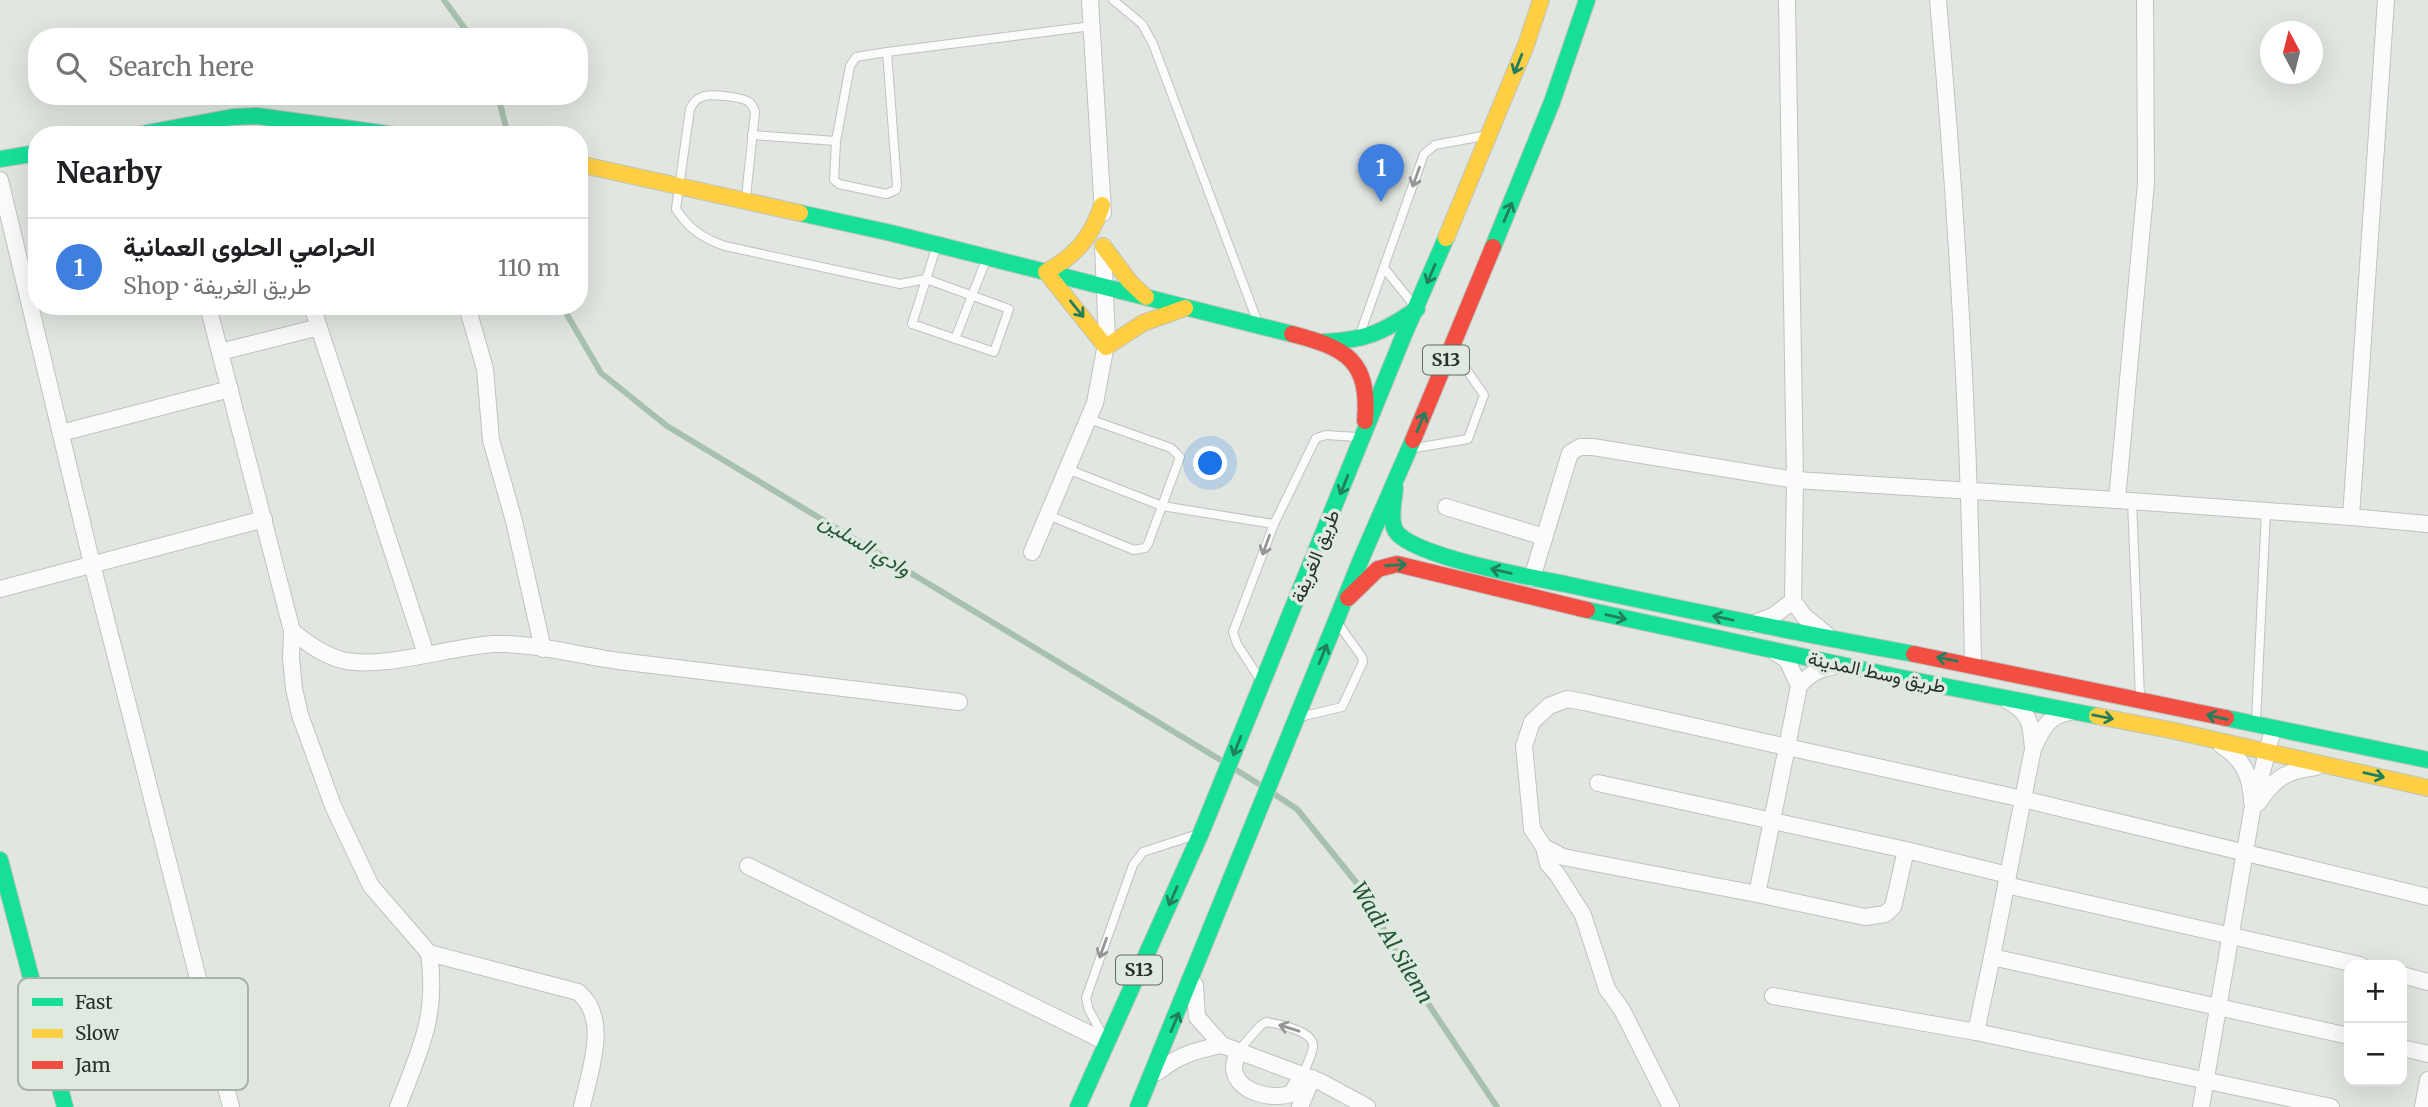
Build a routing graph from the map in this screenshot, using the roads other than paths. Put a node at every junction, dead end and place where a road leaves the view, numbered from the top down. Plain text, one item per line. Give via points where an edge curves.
1 (1090, 0) edge
2 (1113, 0) edge
3 (1541, 0) edge
4 (1587, 0) edge
5 (1787, 0) edge
6 (1938, 0) edge
7 (2145, 0) edge
8 (2386, 0) edge
9 (1092, 26) junction
10 (887, 52) junction
11 (191, 126) edge
12 (278, 126) edge
13 (752, 135) junction
14 (1489, 135) junction
15 (836, 141) junction
16 (28, 154) edge
17 (0, 159) edge
18 (588, 166) edge
19 (0, 180) edge
20 (678, 186) junction
21 (746, 201) junction
22 (1102, 205) junction
23 (937, 245) junction
24 (1103, 246) junction
25 (987, 258) junction
26 (1384, 268) junction
27 (1046, 272) junction
28 (926, 279) junction
29 (1104, 286) junction
30 (28, 296) edge
31 (972, 296) junction
32 (1146, 297) junction
33 (1186, 307) junction
34 (1416, 309) junction
35 (33, 315) edge
36 (210, 315) edge
37 (315, 315) edge
38 (470, 315) edge
39 (1259, 325) junction
40 (319, 327) junction
41 (955, 339) junction
42 (1358, 341) junction
43 (1324, 342) junction
44 (1106, 347) junction
45 (1451, 348) junction
46 (220, 352) junction
47 (230, 389) junction
48 (1089, 419) junction
49 (61, 433) junction
50 (1363, 438) junction
51 (1409, 450) junction
52 (1067, 469) junction
53 (1795, 480) junction
54 (1395, 483) junction
55 (1971, 491) junction
56 (2124, 500) junction
57 (1163, 506) junction
58 (1446, 507) dead end
59 (2266, 511) junction
60 (1048, 515) junction
61 (2351, 517) junction
62 (264, 519) junction
63 (1273, 524) junction
64 (2428, 524) edge
65 (1544, 537) junction
66 (1032, 552) dead end
67 (92, 564) junction
68 (1532, 578) junction
69 (0, 589) edge
70 (1793, 601) junction
71 (1343, 603) junction
72 (1336, 621) junction
73 (1751, 624) junction
74 (292, 631) junction
75 (1829, 637) junction
76 (543, 649) junction
77 (1773, 651) junction
78 (426, 653) junction
79 (1839, 665) junction
80 (1973, 665) junction
81 (1263, 683) junction
82 (1799, 686) junction
83 (2003, 698) junction
84 (2140, 700) junction
85 (959, 702) dead end
86 (2076, 712) junction
87 (1298, 717) junction
88 (2256, 725) junction
89 (2273, 729) junction
90 (2213, 739) junction
91 (1787, 747) junction
92 (2033, 749) junction
93 (2268, 751) junction
94 (2428, 760) edge
95 (2331, 766) junction
96 (1598, 783) dead end
97 (2428, 788) edge
98 (2023, 799) junction
99 (2252, 811) junction
100 (1771, 820) junction
101 (1201, 834) junction
102 (1544, 847) junction
103 (1906, 850) junction
104 (2245, 852) junction
105 (0, 860) edge
106 (748, 866) dead end
107 (2007, 880) junction
108 (1757, 894) junction
109 (2428, 897) edge
110 (2230, 934) junction
111 (429, 953) junction
112 (1992, 957) junction
113 (2344, 961) edge
114 (1196, 968) junction
115 (2407, 976) edge
116 (31, 978) edge
117 (197, 978) edge
118 (2428, 982) edge
119 (1773, 996) dead end
120 (2218, 1005) junction
121 (1976, 1032) junction
122 (2344, 1035) edge
123 (1106, 1042) junction
124 (1222, 1045) junction
125 (2407, 1049) edge
126 (1238, 1051) junction
127 (2428, 1054) edge
128 (1308, 1076) junction
129 (1151, 1078) junction
130 (2204, 1080) junction
131 (2428, 1080) edge
132 (61, 1090) edge
133 (226, 1090) edge
134 (1141, 1105) edge
135 (65, 1107) edge
136 (231, 1107) edge
137 (398, 1107) edge
138 (582, 1107) edge
139 (1078, 1107) edge
140 (1300, 1107) edge
141 (1367, 1107) edge
142 (1671, 1107) edge
143 (2202, 1107) edge
144 (2330, 1107) edge
145 (2423, 1107) edge

1 - 9 street
2 - 39 lane via 1142,24 1153,44
3 -> 14 main road, طريق الغريفة / S13
45 -> 4 main road, S13 via 1569,62
5 - 53 street
6 - 55 street
7 - 56 street via 2146,184
8 - 61 street
9 - 10 lane
9 - 22 street
10 - 15 lane via 852,61
10 - 15 lane via 896,190 887,194 836,183
11 - 12 main road via 257,116
13 - 15 lane
13 - 20 lane via 755,112 749,102 701,97 690,109
13 - 21 lane
14 -> 26 lane via 1435,145 1424,154
14 -> 34 main road, طريق الغريفة / S13
16 - 17 main road
18 - 20 main road
19 - 30 street
20 - 21 main road
20 - 28 lane via 676,209 687,226 705,239 900,284
21 - 23 main road
22 - 24 street
22 - 27 main road via 1089,239 1063,264
23 - 25 main road
23 - 28 lane
24 - 29 street
24 - 32 main road
25 - 27 main road
25 - 31 lane
26 - 34 lane
26 - 42 lane
27 - 29 main road
27 -> 44 main road
28 - 31 lane
28 - 41 lane via 912,324
29 - 32 main road
29 - 44 street
31 - 41 lane
31 - 41 lane via 1009,309 994,352
32 - 33 main road
33 - 39 main road
33 - 44 main road via 1151,318
34 - 42 main road via 1376,336
34 - 50 main road, طريق الغريفة / S13
35 - 49 street
36 - 46 street
37 - 40 street
38 - 76 street via 485,369 491,440
39 - 43 main road
40 - 46 street
40 - 78 street
42 - 43 main road
43 - 50 main road via 1353,360 1363,376 1368,396
44 - 48 street
51 -> 45 main road, S13
45 - 51 lane via 1484,395 1468,439
46 - 47 street
47 - 49 street
47 - 62 street
48 - 52 street
48 - 57 lane via 1177,451 1180,457
49 - 67 street
50 - 63 lane via 1316,438
50 -> 81 main road, طريق الغريفة / S13
51 - 54 main road, S13
52 - 57 lane
52 - 60 street
53 - 55 street
53 - 65 street via 1580,447 1570,453
53 - 70 street
68 -> 54 main road, طريق وسط المدينة via 1442,554 1398,534 1393,524
54 - 71 main road, S13
55 - 56 street
55 - 80 street
56 - 59 street
56 - 84 lane
57 - 60 lane via 1148,544 1139,551
57 - 63 lane
58 - 65 street
59 - 61 street
59 - 88 lane
60 - 66 street
61 - 64 street
62 - 67 street
62 - 74 street
63 -> 81 lane via 1233,632
65 - 68 street
67 - 69 street
67 - 117 street
73 -> 68 main road, طريق وسط المدينة
70 - 73 street via 1773,616
70 - 75 street
71 - 72 main road, S13
71 -> 77 main road, طريق وسط المدينة via 1379,568 1405,563 1540,600
87 -> 72 main road, S13
72 - 87 lane via 1362,657 1362,667 1342,707
73 - 75 main road, طريق وسط المدينة
74 - 78 street via 313,647 343,660 374,662
74 - 111 street via 291,658 300,715 333,806 371,886
80 -> 75 main road, طريق وسط المدينة
76 - 78 street via 497,644
76 - 85 street
77 - 79 main road, طريق وسط المدينة
77 - 82 street via 1787,660
79 - 82 street via 1808,675
79 - 83 main road, طريق وسط المدينة
80 - 84 main road, طريق وسط المدينة
81 -> 101 main road, طريق الغريفة / S13
82 - 91 street
83 - 86 main road, طريق وسط المدينة
83 - 92 street via 2021,708 2029,719
88 -> 84 main road, طريق وسط المدينة
86 -> 90 main road, طريق وسط المدينة
86 - 92 street via 2049,720
87 - 114 main road, S13
88 - 89 main road, طريق وسط المدينة
89 - 93 street
89 - 94 main road, طريق وسط المدينة
90 - 93 main road, طريق وسط المدينة
90 - 99 street via 2245,767
91 - 98 street
91 - 100 street
91 - 102 street via 1567,699 1549,706 1532,722 1524,746 1532,829
92 - 98 street
93 - 95 main road, طريق وسط المدينة
93 - 99 street
95 -> 97 main road, طريق وسط المدينة
95 - 99 street via 2283,775
96 - 100 street
98 - 104 street
98 - 107 street
99 - 104 street
100 - 103 street
100 - 108 street
101 -> 123 main road, طريق الغريفة / S13
101 -> 123 lane via 1143,852 1133,865 1086,998
102 - 108 street via 1563,857
102 - 142 street via 1548,864 1583,915 1607,989
103 - 107 street
103 - 108 street via 1893,907 1875,917
104 - 109 street
104 - 110 street
105 - 116 main road
106 - 123 street
107 - 110 street
107 - 112 street
110 - 113 street
110 - 120 street
111 - 137 street via 433,999 429,1026
111 - 138 street via 583,996 596,1035
112 - 120 street
112 - 121 street
114 - 124 street via 1196,1017
129 -> 114 main road, S13
115 - 118 street
119 - 121 street
120 - 122 street
120 - 130 street
121 - 130 street
123 - 139 main road, طريق الغريفة / S13
124 - 126 street
124 - 129 street via 1172,1060
125 - 127 street
126 - 128 street
126 - 128 street via 1235,1073 1256,1094 1280,1098 1291,1094
128 -> 126 lane via 1313,1047 1305,1033 1266,1022
128 - 140 street
128 - 141 street
129 - 134 main road, S13
130 - 143 street
130 - 144 street
131 - 145 street
132 - 135 main road
133 - 136 street

